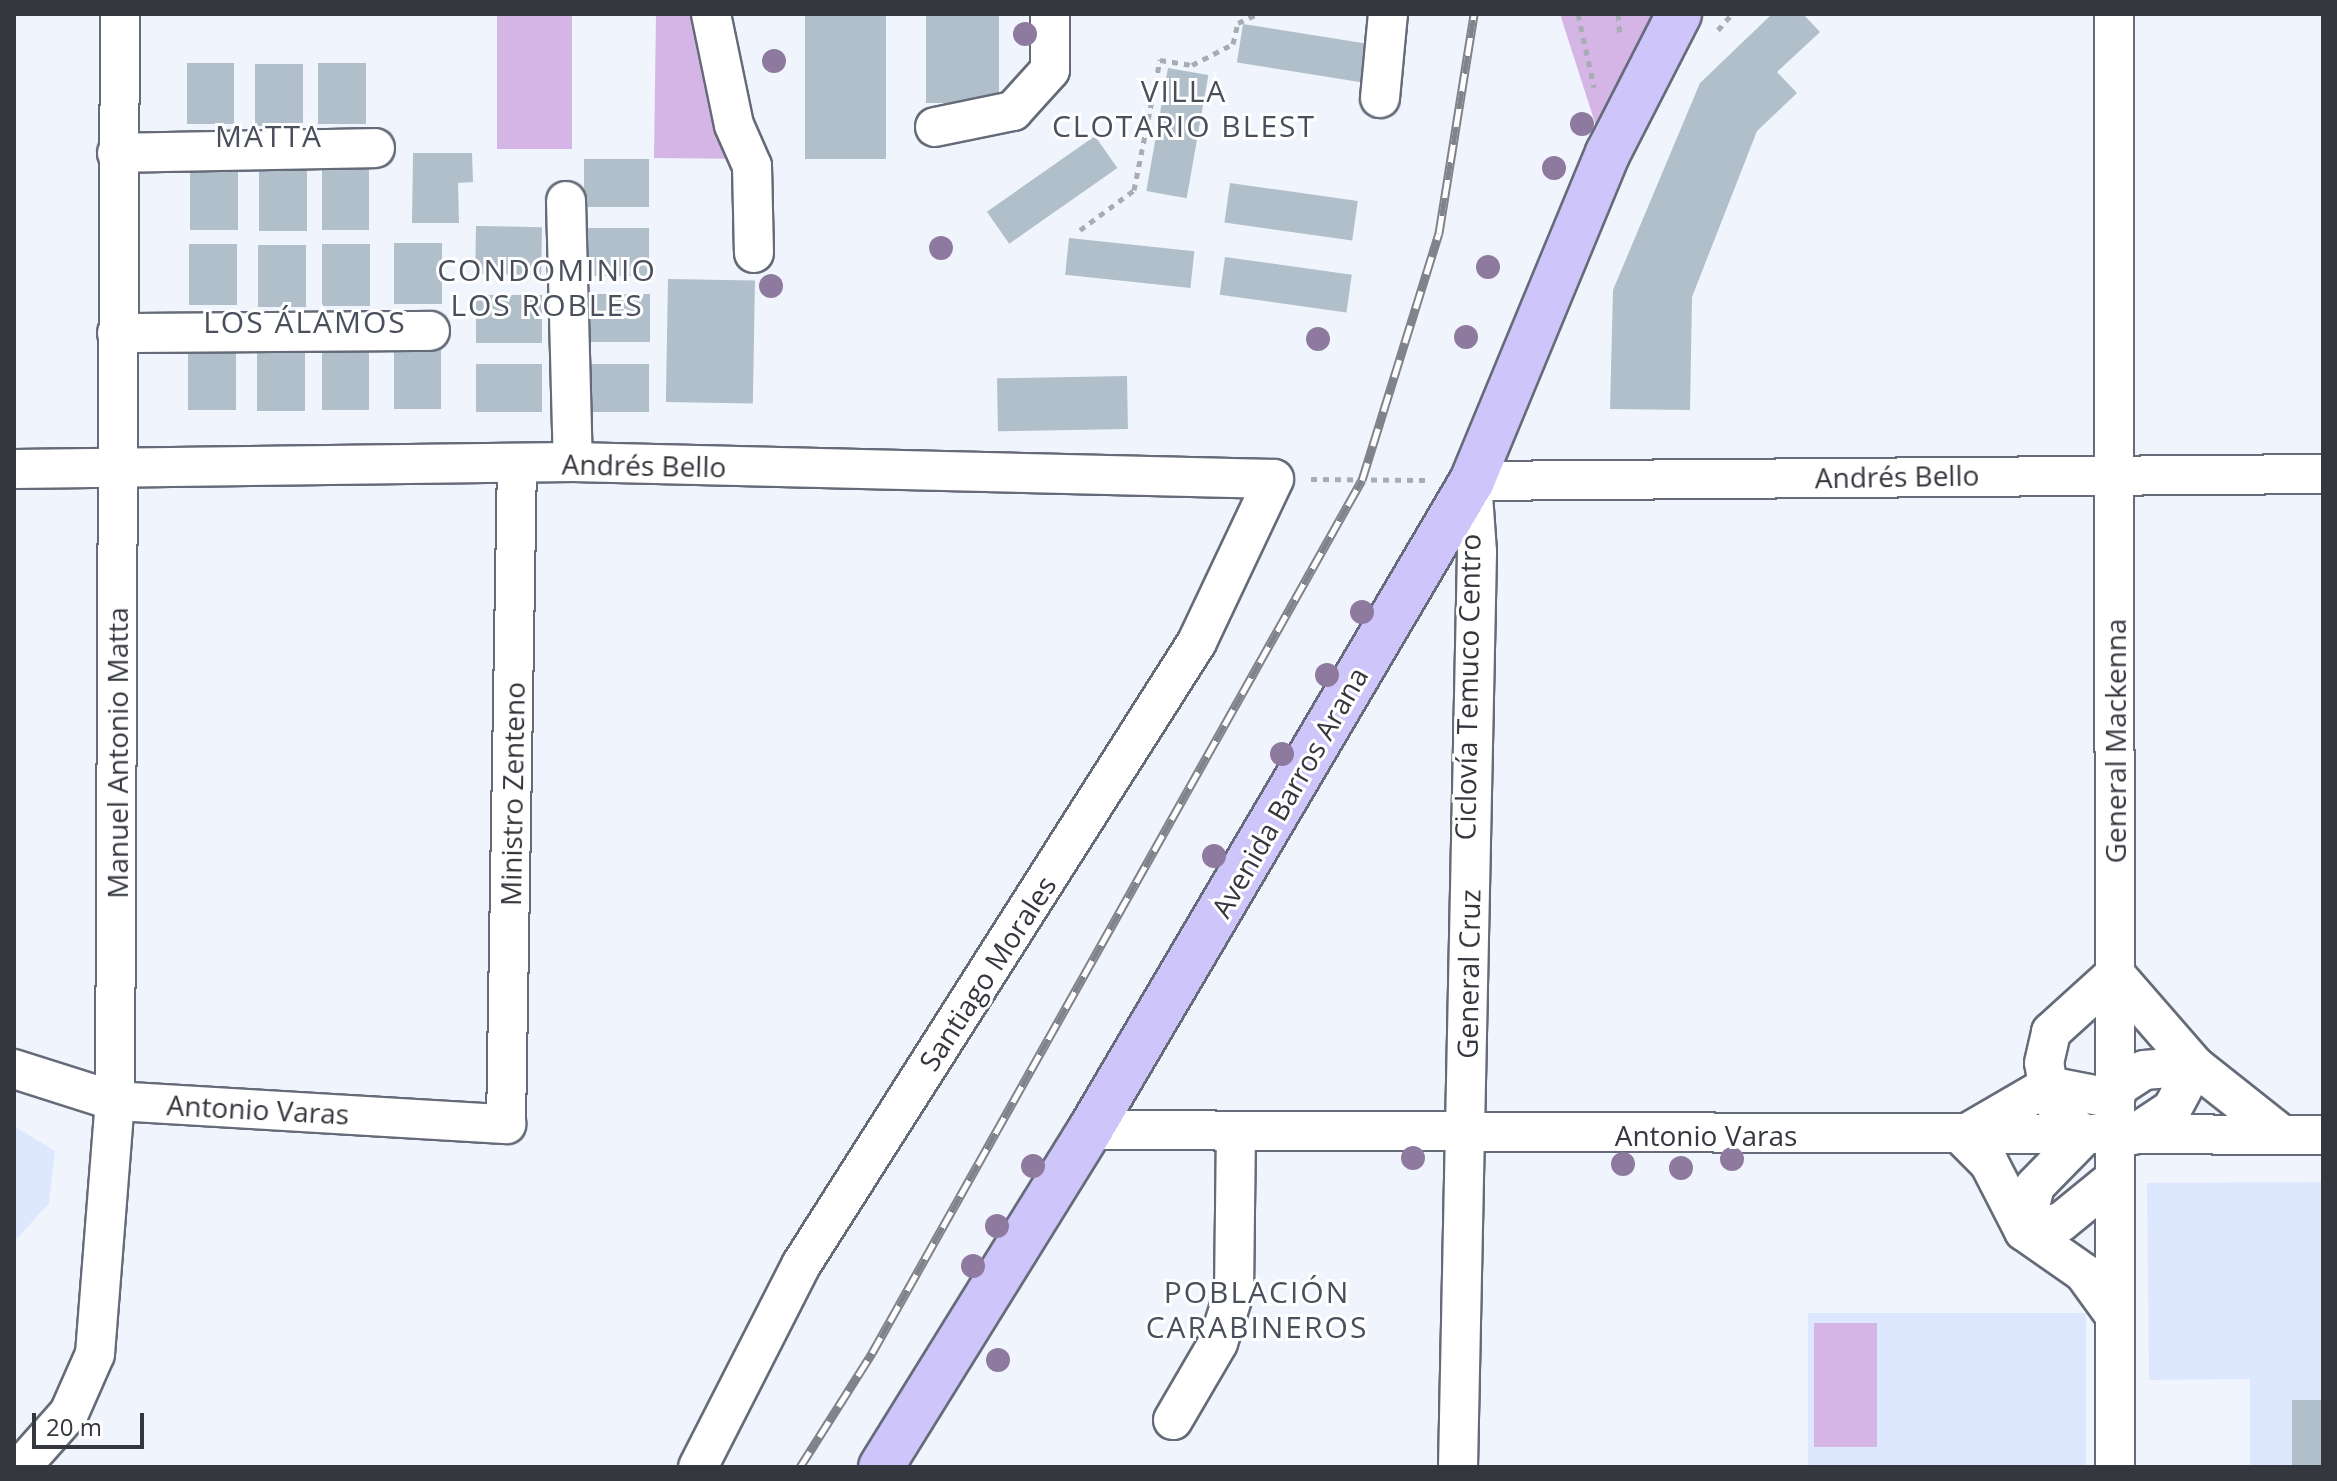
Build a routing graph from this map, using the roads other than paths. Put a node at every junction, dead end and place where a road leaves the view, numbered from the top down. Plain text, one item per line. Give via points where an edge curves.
1 (120, 14) edge
2 (711, 14) edge
3 (1050, 14) edge
4 (1388, 14) edge
5 (2114, 14) edge
6 (1696, 26) edge
7 (1380, 98) dead end
8 (935, 127) dead end
9 (375, 148) dead end
10 (117, 153) junction
11 (566, 201) dead end
12 (754, 253) dead end
13 (430, 331) dead end
14 (117, 333) junction
15 (573, 462) junction
16 (517, 464) junction
17 (14, 469) edge
18 (118, 469) junction
19 (2114, 474) junction
20 (2323, 474) edge
21 (1274, 479) joint
22 (1472, 481) junction
23 (2115, 974) junction
24 (2195, 1066) junction
25 (14, 1069) edge
26 (2048, 1086) junction
27 (115, 1101) junction
28 (506, 1124) joint
29 (2112, 1126) junction
30 (1090, 1130) junction
31 (1236, 1133) junction
32 (1465, 1135) junction
33 (2282, 1135) junction
34 (2323, 1135) edge
35 (1962, 1136) junction
36 (2115, 1178) junction
37 (2024, 1231) junction
38 (2115, 1316) junction
39 (1173, 1420) dead end
40 (21, 1467) edge
41 (698, 1467) edge
42 (881, 1467) edge
43 (1458, 1467) edge
44 (2115, 1467) edge

1 - 10 street, Manuel Antonio Matta
2 - 12 street via 734,125 752,166
3 - 8 street via 1050,70 1013,111
4 - 7 street
5 - 19 street, General Mackenna
6 - 22 main road, Avenida Barros Arana via 1642,88
9 - 10 street
10 - 14 street, Manuel Antonio Matta
11 - 15 street
13 - 14 street
14 - 18 street, Manuel Antonio Matta
15 - 16 street, Andrés Bello
15 - 21 street, Andrés Bello
16 - 18 street, Andrés Bello
16 - 28 street, Ministro Zenteno
17 - 18 street, Andrés Bello
18 - 27 street, Manuel Antonio Matta
19 - 20 street, Andrés Bello
19 - 22 street, Andrés Bello
19 - 23 street, General Mackenna
21 - 41 street, Santiago Morales via 1197,642 801,1265
22 - 30 main road, Avenida Barros Arana
22 - 32 street, General Cruz via 1477,552
23 - 24 street
23 - 26 street via 2051,1032
23 - 29 street, General Mackenna
24 - 29 street via 2172,1109
24 - 29 street via 2144,1070 2118,1087
24 - 33 street
25 - 27 street, Antonio Varas
26 - 29 street via 2063,1119
26 - 35 street
27 - 28 street, Antonio Varas
27 - 40 street, Manuel Antonio Matta via 95,1354 69,1413
29 - 33 street, Antonio Varas
29 - 35 street, Antonio Varas
29 - 36 street, General Mackenna
29 - 37 street via 2048,1166
30 - 31 street, Antonio Varas
30 - 42 main road, Avenida Barros Arana
31 - 32 street, Antonio Varas
31 - 39 street via 1234,1293 1218,1343
32 - 35 street, Antonio Varas
32 - 43 street, General Cruz
33 - 34 street, Antonio Varas
35 - 37 street via 1989,1163
36 - 37 street via 2061,1222
36 - 38 street, General Mackenna
37 - 38 street via 2084,1273
38 - 44 street, General Mackenna

